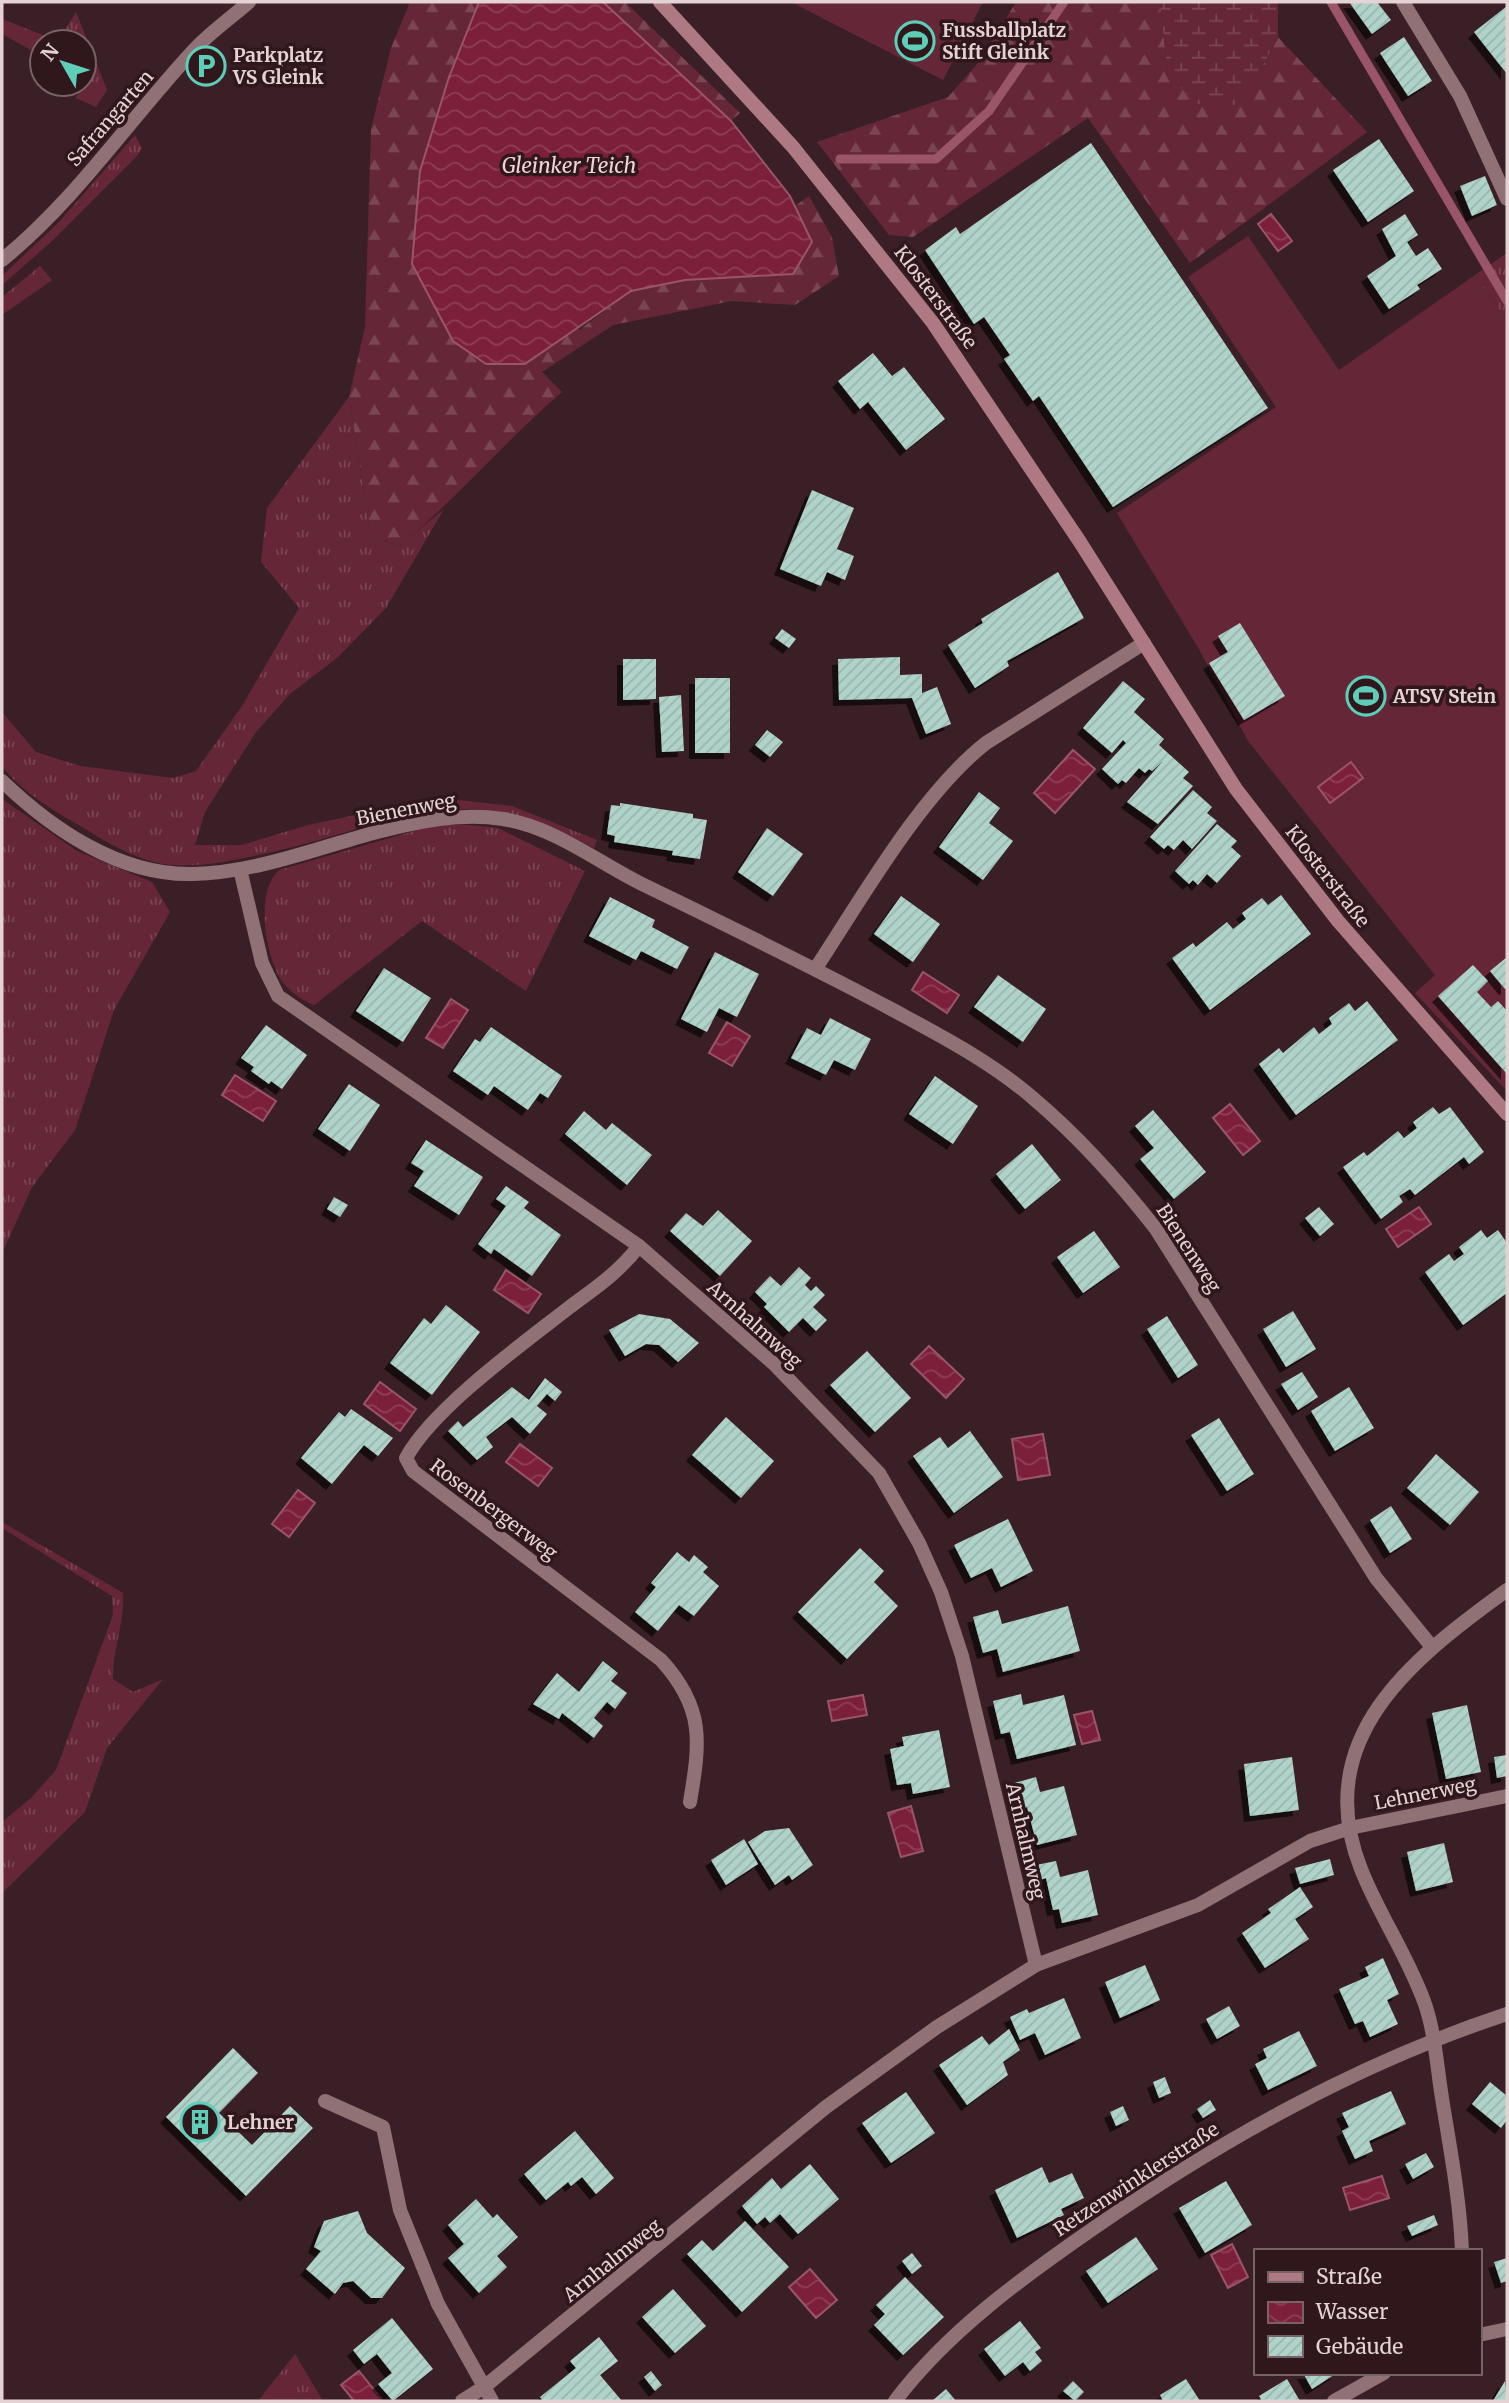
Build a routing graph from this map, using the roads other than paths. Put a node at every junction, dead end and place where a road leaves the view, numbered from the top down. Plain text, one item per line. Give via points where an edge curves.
1 (249, 2) edge
2 (660, 2) edge
3 (1403, 2) edge
4 (1507, 199) edge
5 (2, 260) edge
6 (1144, 643) junction
7 (2, 781) edge
8 (240, 869) junction
9 (816, 968) junction
10 (1507, 1114) edge
11 (639, 1246) junction
12 (1507, 1590) edge
13 (1432, 1647) junction
14 (1507, 1796) edge
15 (690, 1802) dead end
16 (1350, 1828) junction
17 (1035, 1965) junction
18 (1507, 2014) edge
19 (1433, 2038) junction
20 (325, 2101) dead end
21 (1462, 2249) edge
22 (1507, 2329) edge
23 (1481, 2335) edge
24 (1380, 2375) edge
25 (484, 2388) junction
26 (462, 2401) edge
27 (492, 2401) edge
28 (895, 2401) edge
29 (1334, 2401) edge

1 - 5 street, Safrangarten via 194,50 114,145 25,242
2 - 6 street, Klosterstraße via 793,147 933,323
3 - 4 street via 1460,96
6 - 9 street via 963,761 895,849
6 - 10 street, Klosterstraße via 1236,789 1305,881
7 - 8 street, Bienenweg via 58,828 128,863 158,873
8 - 9 street, Bienenweg via 401,826 455,817 506,819 561,840
8 - 11 street, Arnhalmweg via 262,963 278,996
9 - 13 street, Bienenweg via 1002,1074 1051,1114 1128,1194 1156,1230 1376,1578
11 - 15 street, Rosenbergerweg via 619,1270 447,1409 412,1445 406,1458 413,1471 661,1660 678,1678 689,1701 699,1748
11 - 17 street, Arnhalmweg via 774,1364 879,1473 919,1543 962,1656
12 - 13 street
13 - 16 street via 1406,1671 1366,1728 1345,1791
14 - 16 street, Lehnerweg
16 - 17 street, Arnhalmweg via 1310,1841 1198,1905
16 - 19 street via 1360,1867 1416,1981
17 - 25 street, Arnhalmweg via 937,2027 826,2107
18 - 19 street, Retzenwinklerstraße
19 - 21 street
19 - 28 street, Retzenwinklerstraße via 1358,2071 1240,2134 1139,2197 1046,2261 968,2325 915,2375
20 - 25 street via 383,2127 400,2210 438,2304
22 - 23 street
24 - 29 street
25 - 26 street, Arnhalmweg
25 - 27 street

